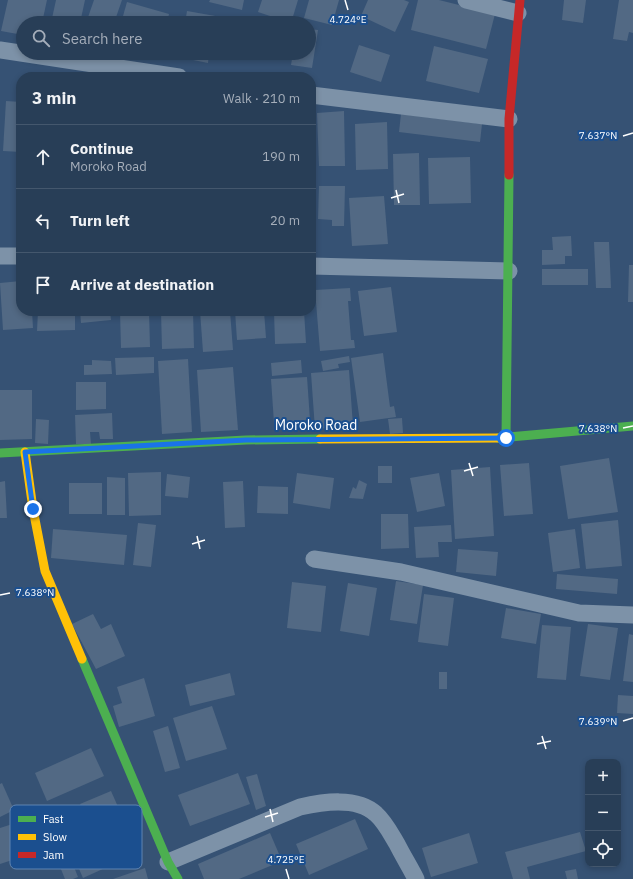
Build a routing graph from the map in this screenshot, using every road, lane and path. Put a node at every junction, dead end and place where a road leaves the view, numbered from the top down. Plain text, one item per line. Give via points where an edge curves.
1 (466, 0) edge
2 (519, 6) edge
3 (0, 50) edge
4 (16, 52) edge
5 (66, 60) edge
6 (146, 72) edge
7 (316, 96) edge
8 (509, 119) junction
9 (0, 256) edge
10 (16, 256) edge
11 (316, 266) edge
12 (509, 271) junction
13 (633, 426) edge
14 (506, 438) junction
15 (25, 452) junction
16 (0, 453) edge
17 (314, 559) dead end
18 (633, 615) edge
19 (168, 862) junction
20 (178, 879) edge
21 (416, 879) edge

1 - 2 street
2 - 8 street
3 - 4 street
5 - 6 street
7 - 8 street
8 - 12 street
9 - 10 street
11 - 12 street
12 - 14 street
13 - 14 street, Moroko Road
14 - 15 street, Moroko Road via 246,440
15 - 16 street, Moroko Road
15 - 19 street via 45,571
17 - 18 street via 401,572 579,613
19 - 20 street
19 - 21 street via 300,807 319,802 341,801 365,807 376,813

